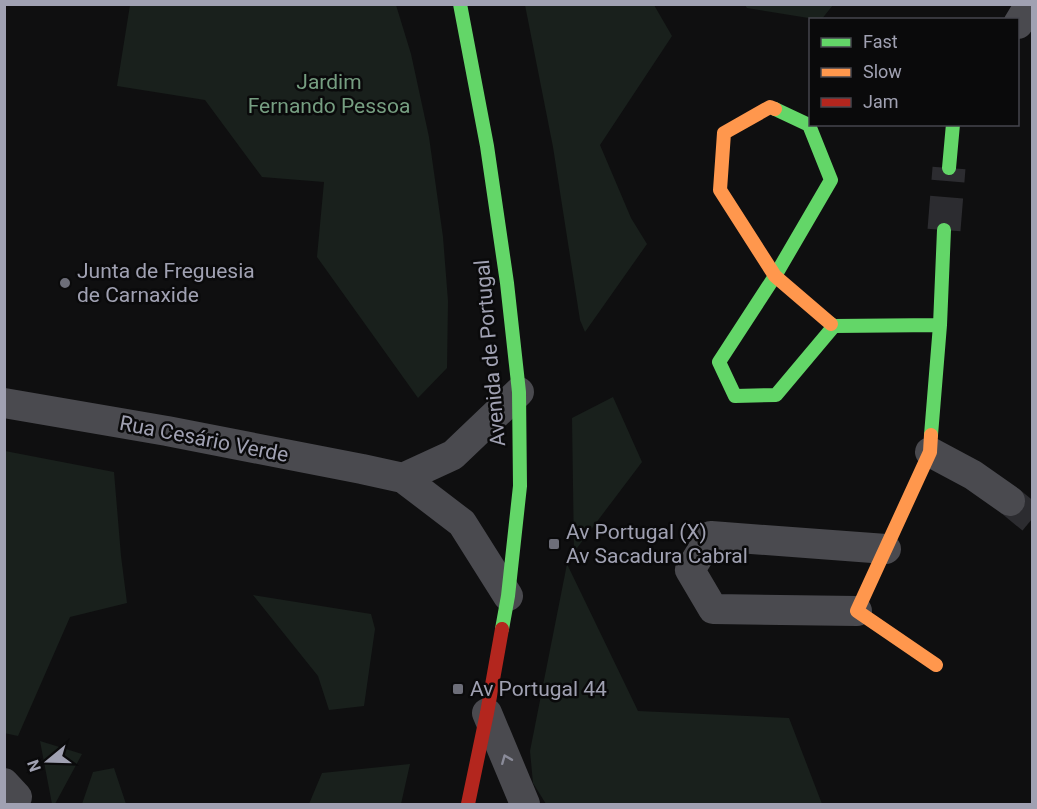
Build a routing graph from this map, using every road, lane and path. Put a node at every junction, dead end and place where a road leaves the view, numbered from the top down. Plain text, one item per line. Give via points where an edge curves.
1 (460, 4) edge
2 (1030, 4) edge
3 (1019, 21) edge
4 (809, 125) edge
5 (809, 126) edge
6 (953, 126) edge
7 (949, 168) tunnel mouth
8 (944, 230) tunnel mouth
9 (775, 276) junction
10 (940, 325) junction
11 (834, 326) junction
12 (519, 392) junction
13 (4, 403) edge
14 (930, 452) junction
15 (403, 478) junction
16 (1010, 501) tunnel mouth
17 (886, 549) junction
18 (508, 597) junction
19 (857, 611) junction
20 (936, 665) dead end
21 (487, 713) junction
22 (4, 783) edge
23 (12, 804) edge
24 (468, 804) edge
25 (525, 804) edge

1 - 12 street, Avenida de Portugal via 487,146
2 - 3 street
4 - 9 street via 770,108 724,133 720,190
5 - 9 street via 831,180
6 - 7 street
8 - 10 street
9 - 11 street
9 - 11 street via 719,362 735,396 776,395
10 - 11 street
10 - 14 street
12 - 15 street via 453,455
12 - 18 street, Avenida de Portugal via 520,486
13 - 15 street, Rua Cesário Verde
14 - 16 street
14 - 17 street
15 - 18 street, Rua Cesário Verde via 462,522
17 - 19 street
17 - 19 street via 711,536 690,570 713,609
18 - 21 street, Avenida de Portugal
19 - 20 street
21 - 24 street, Avenida de Portugal
25 -> 21 street
22 - 23 street via 17,797

